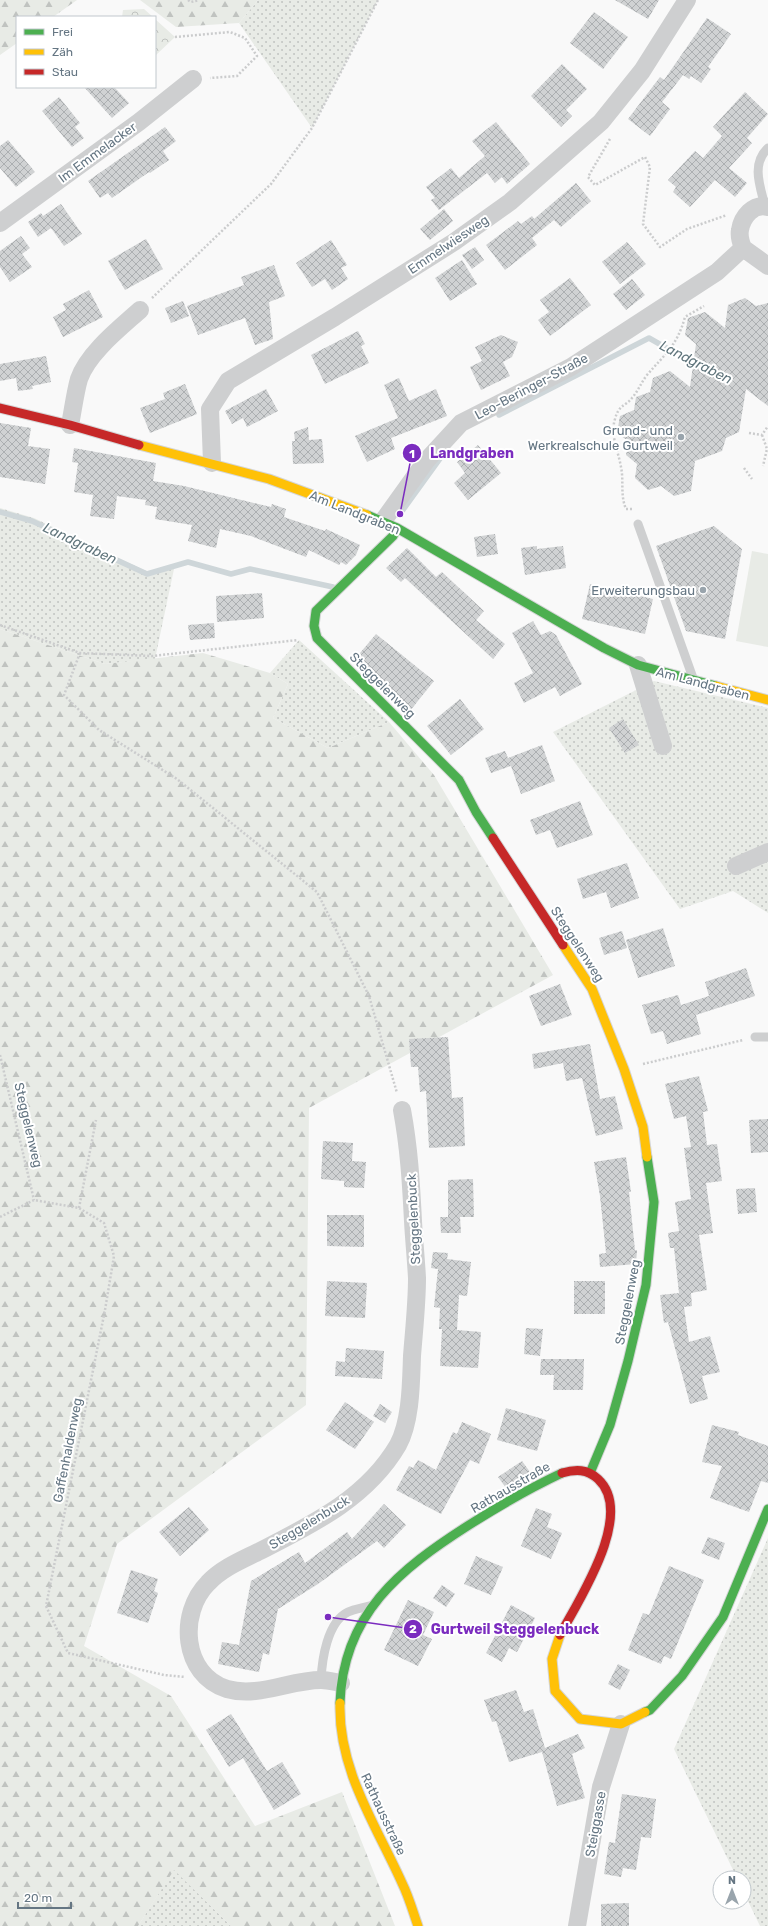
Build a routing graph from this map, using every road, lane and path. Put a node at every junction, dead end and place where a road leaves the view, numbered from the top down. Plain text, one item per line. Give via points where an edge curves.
1 (188, 0) edge
2 (199, 0) edge
3 (378, 0) edge
4 (687, 0) edge
5 (175, 37) dead end
6 (193, 80) joint
7 (601, 122) junction
8 (768, 148) edge
9 (767, 207) edge
10 (745, 216) junction
11 (0, 223) edge
12 (743, 248) junction
13 (768, 266) edge
14 (704, 306) dead end
15 (140, 310) joint
16 (0, 408) edge
17 (70, 425) junction
18 (768, 426) edge
19 (749, 433) dead end
20 (762, 435) junction
21 (212, 463) junction
22 (763, 466) dead end
23 (744, 468) dead end
24 (752, 479) dead end
25 (632, 509) dead end
26 (390, 524) junction
27 (638, 524) dead end
28 (0, 625) edge
29 (317, 638) junction
30 (80, 653) junction
31 (638, 665) junction
32 (694, 681) junction
33 (768, 700) edge
34 (663, 746) dead end
35 (768, 852) edge
36 (736, 866) dead end
37 (755, 1037) joint
38 (768, 1037) edge
39 (0, 1055) edge
40 (624, 1069) junction
41 (402, 1110) joint
42 (96, 1120) dead end
43 (34, 1200) junction
44 (79, 1208) junction
45 (0, 1217) edge
46 (590, 1473) junction
47 (768, 1509) edge
48 (374, 1604) junction
49 (202, 1670) junction
50 (321, 1680) junction
51 (341, 1683) junction
52 (621, 1724) junction
53 (418, 1926) edge
54 (578, 1926) edge

1 - 2 path
3 - 15 path via 312,128 271,184
4 - 7 street, Emmelwiesweg via 642,71
5 - 6 path via 230,32 245,38 258,56 237,76
6 - 11 street, Im Emmelacker
7 - 10 path via 612,137 588,177 595,185 645,157 650,167 643,224 660,247 687,229 724,215
7 - 21 street, Emmelwiesweg via 510,202 454,242 228,381 210,409
8 - 9 lane via 763,152 757,172
9 - 10 street via 754,209
10 - 12 street via 739,231
12 - 13 street
12 - 26 street, Leo-Beringer-Straße via 717,272 571,367 461,423 426,461
14 - 25 path via 685,317 680,334 673,345 646,377 631,400 620,406 615,419 613,436 622,468 622,501 626,509
15 - 17 street via 90,360 79,378
16 - 17 street, Am Landgraben
17 - 21 street, Am Landgraben
18 - 20 path
19 - 20 path
20 - 22 path via 767,449
21 - 26 street, Am Landgraben via 269,479
23 - 24 path
26 - 29 street via 393,536 316,611 314,626
26 - 31 street, Am Landgraben via 604,648
27 - 32 lane
28 - 30 path
29 - 30 path via 152,656
29 - 40 street, Steggelenweg via 459,780 476,812 592,990
30 - 41 path via 64,695 99,730 177,779 317,892 369,996
31 - 32 street, Am Landgraben
31 - 34 street, Am Landgraben
32 - 33 street, Am Landgraben
35 - 36 street
37 - 38 lane
37 - 40 path
39 - 43 path, Steggelenweg
40 - 46 street, Steggelenweg via 643,1127 654,1202 646,1285 630,1353 610,1425
41 - 49 street, Steggelenbuck via 409,1146 417,1278 410,1406 399,1443 379,1474 345,1504 225,1569 202,1589 191,1609 188,1632 192,1654
42 - 44 path
43 - 44 path, Gaffenhaldenweg
43 - 45 path
44 - 49 path, Gaffenhaldenweg via 104,1223 114,1256 46,1606 68,1653 164,1675 187,1677
46 - 48 street, Rathausstraße via 575,1469 558,1473 515,1498 412,1562
46 - 52 street via 601,1481 611,1495 612,1521 603,1551 552,1656 555,1692 580,1719
47 - 52 street via 723,1617 687,1670 650,1710
48 - 50 lane via 347,1612 334,1625 323,1653
48 - 51 street, Rathausstraße via 350,1649
49 - 50 street, Steggelenbuck via 217,1684 238,1691 276,1688
50 - 51 street, Steggelenbuck
51 - 53 street, Rathausstraße via 342,1741 350,1772 361,1802 403,1885
52 - 54 street, Steiggasse via 601,1787

